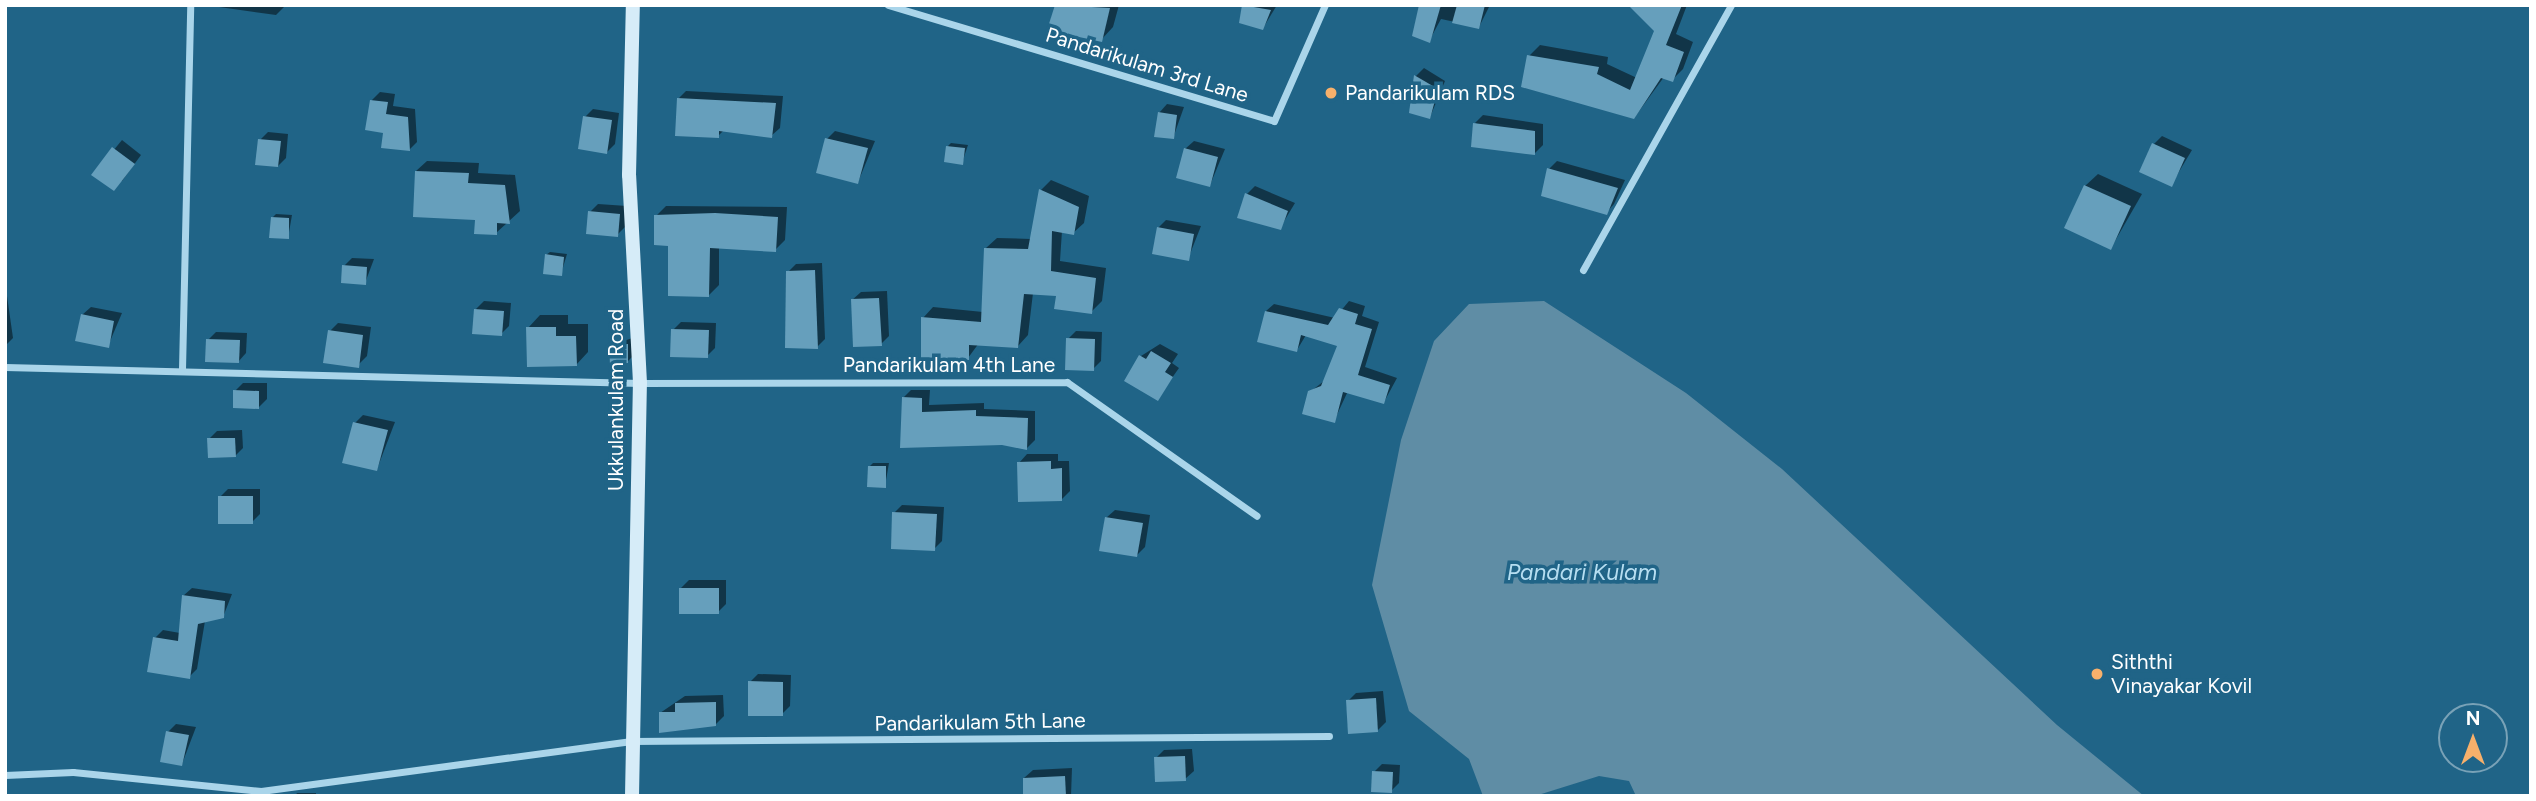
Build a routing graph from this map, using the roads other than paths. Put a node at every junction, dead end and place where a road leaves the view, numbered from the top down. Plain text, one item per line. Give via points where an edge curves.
1 (190, 5) edge
2 (633, 5) edge
3 (888, 5) edge
4 (1325, 5) edge
5 (1731, 5) edge
6 (1583, 270) dead end
7 (5, 367) edge
8 (182, 369) junction
9 (640, 383) junction
10 (1257, 516) dead end
11 (1329, 736) dead end
12 (631, 741) junction
13 (5, 775) edge
14 (632, 796) edge

1 - 8 street
2 - 9 street, Ukkulankulam Road via 629,175
3 - 4 street, Pandarikulam 3rd Lane via 1274,121
5 - 6 street
7 - 8 street, Pandarikulam 4th Lane
8 - 9 street, Pandarikulam 4th Lane
9 - 10 street, Pandarikulam 4th Lane via 1067,382
9 - 12 street, Ukkulankulam Road
11 - 12 street, Pandarikulam 5th Lane
12 - 13 street, Pandarikulam 5th Lane via 261,792 73,772
12 - 14 street, Ukkulankulam Road

